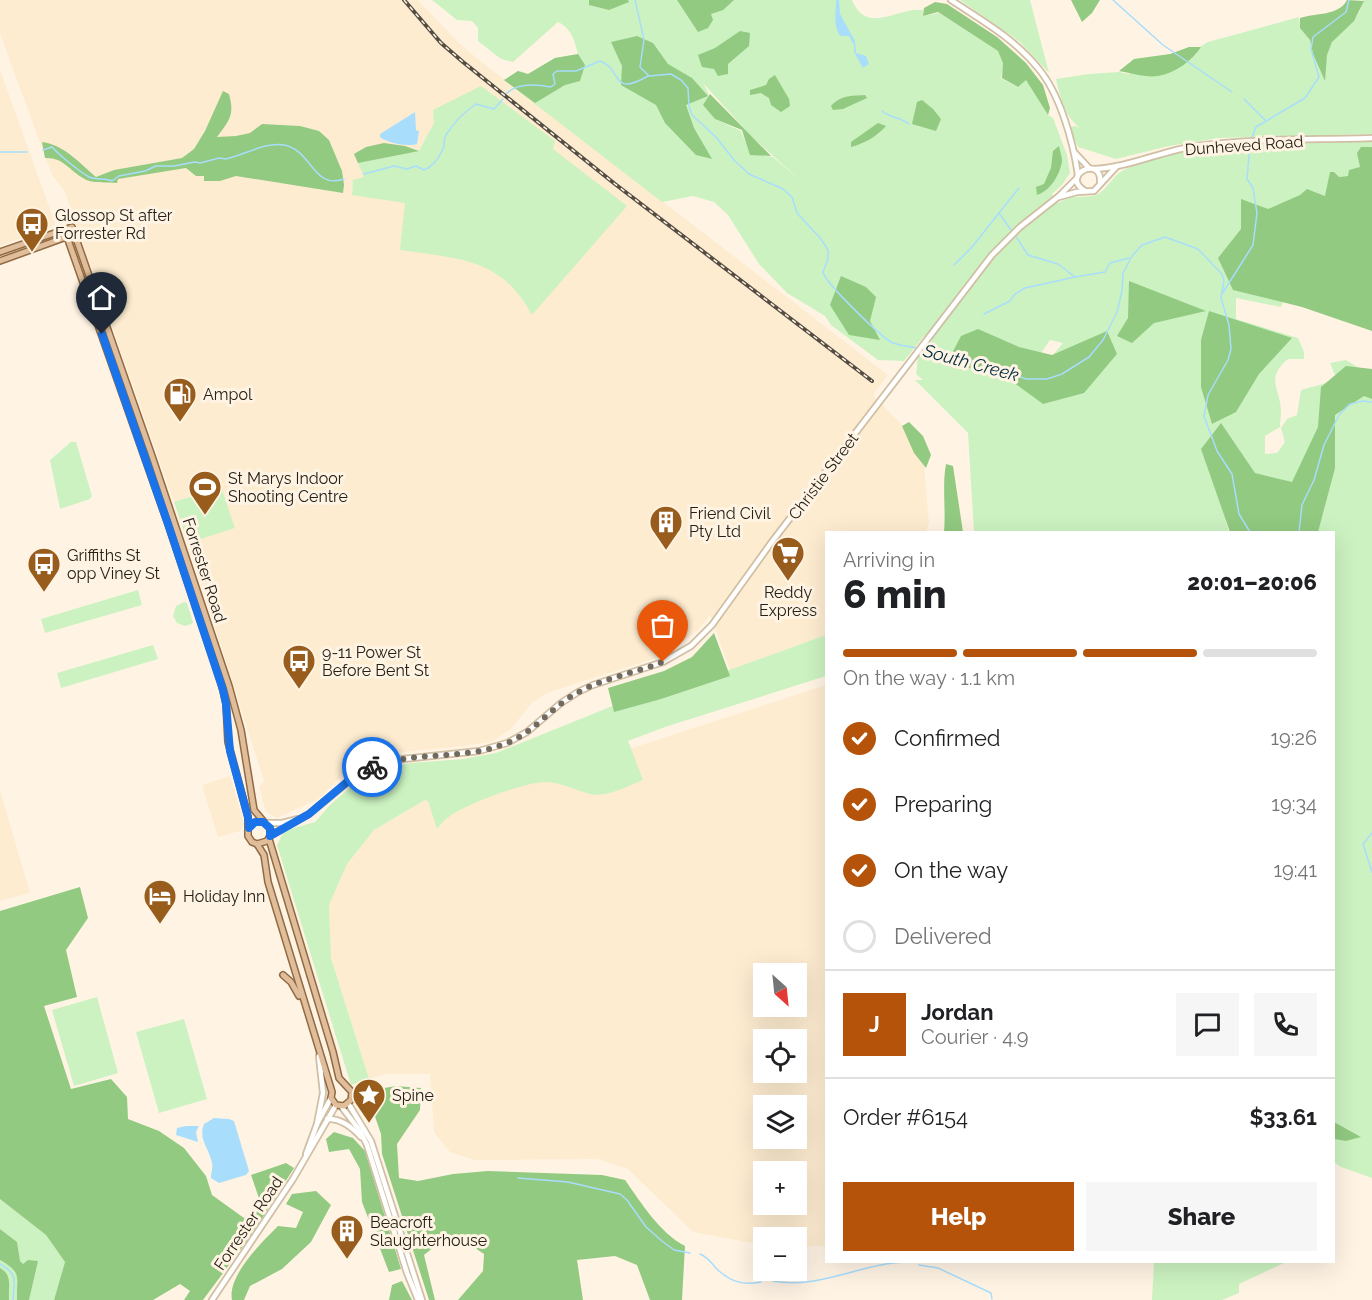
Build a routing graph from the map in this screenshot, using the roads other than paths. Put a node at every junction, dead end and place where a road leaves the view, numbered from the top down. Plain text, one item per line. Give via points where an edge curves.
1 (951, 0) edge
2 (1372, 138) edge
3 (1074, 152) junction
4 (1117, 166) junction
5 (1091, 169) junction
6 (1078, 176) junction
7 (1099, 186) junction
8 (1089, 192) junction
9 (1058, 197) junction
10 (74, 234) junction
11 (67, 237) junction
12 (0, 252) edge
13 (0, 261) edge
14 (132, 423) junction
15 (152, 456) junction
16 (153, 482) junction
17 (300, 819) junction
18 (264, 822) junction
19 (249, 828) junction
20 (270, 837) junction
21 (257, 844) junction
22 (283, 975) dead end
23 (303, 1003) junction
24 (318, 1050) junction
25 (345, 1086) junction
26 (331, 1095) junction
27 (348, 1103) junction
28 (339, 1106) junction
29 (327, 1119) junction
30 (317, 1124) junction
31 (365, 1141) junction
32 (304, 1160) junction
33 (409, 1272) junction
34 (212, 1300) edge
35 (420, 1300) edge

1 - 3 main road via 1014,43 1039,68 1055,97
2 - 4 main road, Dunheved Road via 1183,148
3 - 5 main road
3 - 6 main road
4 - 5 main road, Dunheved Road
4 - 7 main road
5 - 6 main road
5 - 7 main road via 1100,176
6 - 8 main road via 1080,187
6 - 9 main road, Christie Street
7 - 8 main road
8 - 9 main road, Christie Street
9 - 17 main road, Christie Street via 1003,243 708,630 685,651 578,692 507,743 485,750 375,766 353,777
10 - 11 main road
10 - 12 main road, Forrester Road via 72,227
10 - 15 main road, Forrester Road
11 - 13 main road
11 - 14 main road, Forrester Road
14 - 15 main road
14 - 16 main road, Forrester Road
15 - 16 main road via 149,460
15 - 18 main road, Forrester Road via 235,705 253,803
16 - 19 main road, Forrester Road via 223,690 228,742
17 - 18 main road, Christie Street
17 - 20 main road, Christie Street
18 - 19 main road via 255,822
18 - 20 main road via 270,828
19 - 21 main road via 249,838
20 - 21 main road
20 - 25 main road via 339,1078
21 - 23 main road via 264,855 268,882
22 - 23 main road
23 - 24 main road
24 - 26 main road
24 - 30 main road via 323,1093
25 - 26 main road via 336,1086
25 - 27 main road via 352,1092
26 - 28 main road
26 - 30 main road, Forrester Road
27 - 28 main road
27 - 33 main road via 371,1141
28 - 29 main road, Forrester Road
28 - 31 main road
29 - 31 main road via 348,1125
29 - 32 main road, Forrester Road
30 - 32 main road, Forrester Road
31 - 33 main road
32 - 34 main road, Forrester Road
33 - 35 main road

